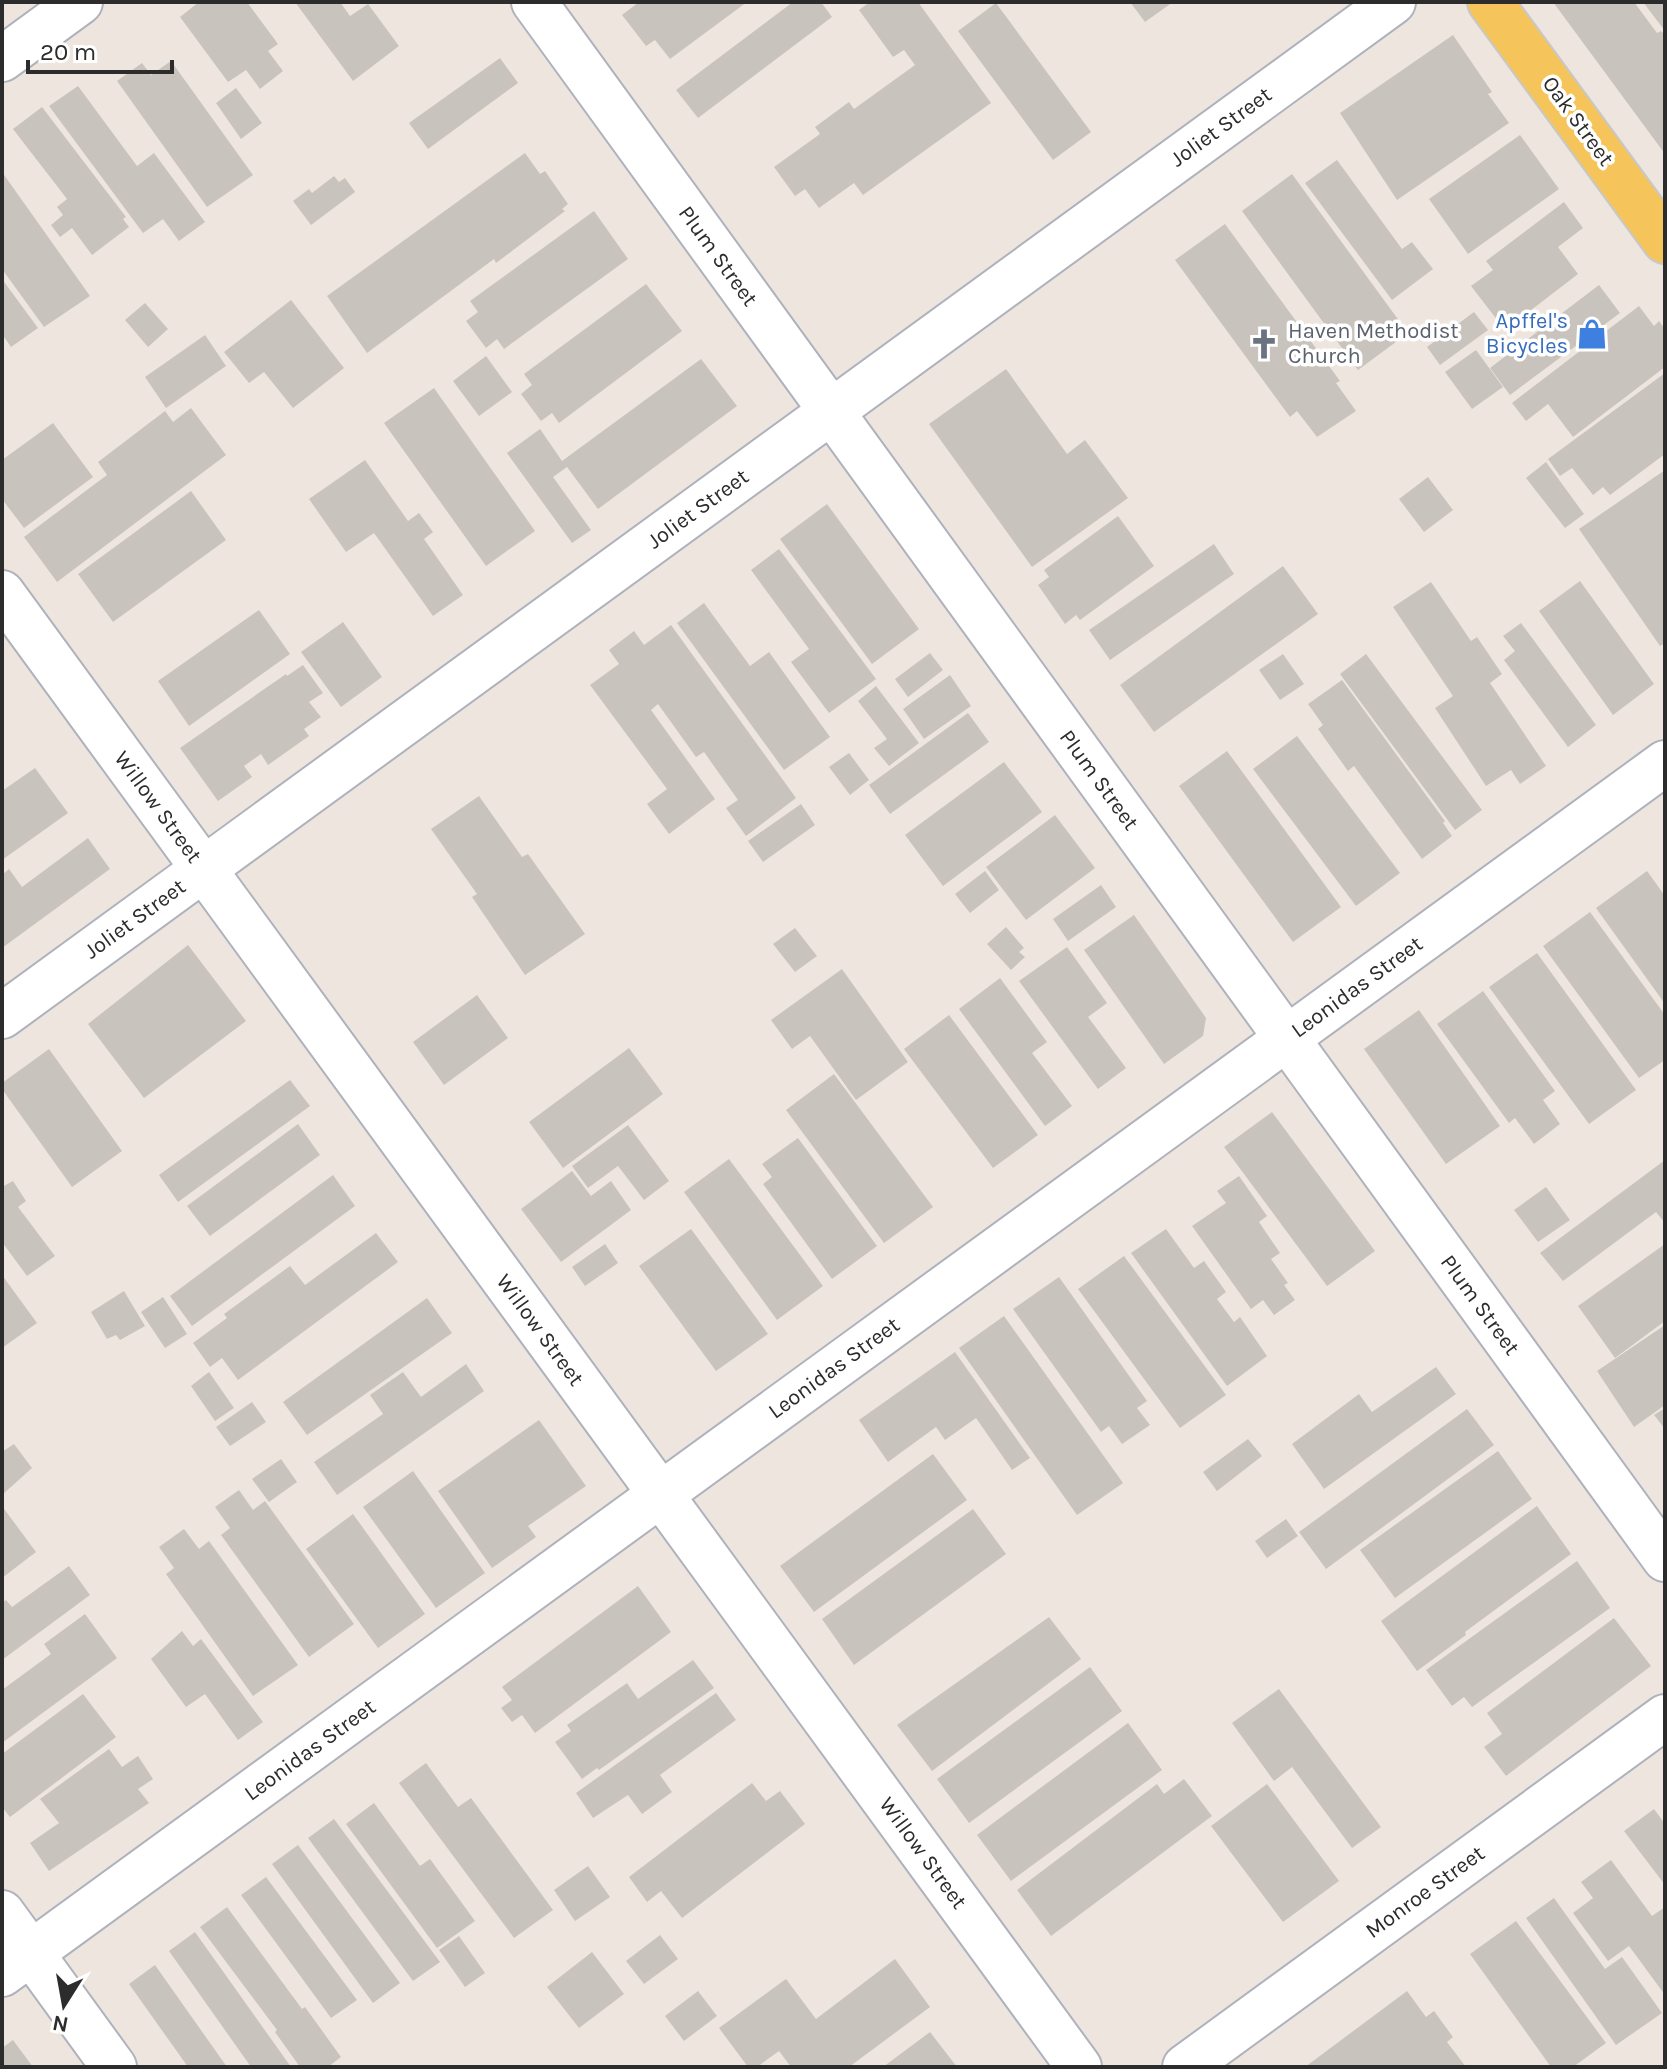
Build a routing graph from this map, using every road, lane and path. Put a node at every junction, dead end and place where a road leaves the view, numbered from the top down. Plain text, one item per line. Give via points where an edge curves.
1 (80, 2) edge
2 (534, 2) edge
3 (1393, 2) edge
4 (1490, 2) edge
5 (2, 59) edge
6 (1665, 241) edge
7 (832, 412) junction
8 (2, 593) edge
9 (1665, 763) edge
10 (204, 870) junction
11 (2, 1016) edge
12 (1287, 1039) junction
13 (660, 1494) junction
14 (1665, 1559) edge
15 (1665, 1717) edge
16 (2, 1913) edge
17 (16, 1963) edge
18 (114, 2067) edge
19 (1079, 2067) edge
20 (1185, 2067) edge

1 - 5 street
2 - 7 street, Plum Street
3 - 7 street, Joliet Street
4 - 6 main road, Oak Street
7 - 10 street, Joliet Street
7 - 12 street, Plum Street
8 - 10 street, Willow Street
9 - 12 street, Leonidas Street
10 - 11 street, Joliet Street
10 - 13 street, Willow Street
12 - 13 street, Leonidas Street
12 - 14 street, Plum Street
13 - 17 street, Leonidas Street
13 - 19 street, Willow Street
15 - 20 street, Monroe Street
16 - 17 street
17 - 18 street

